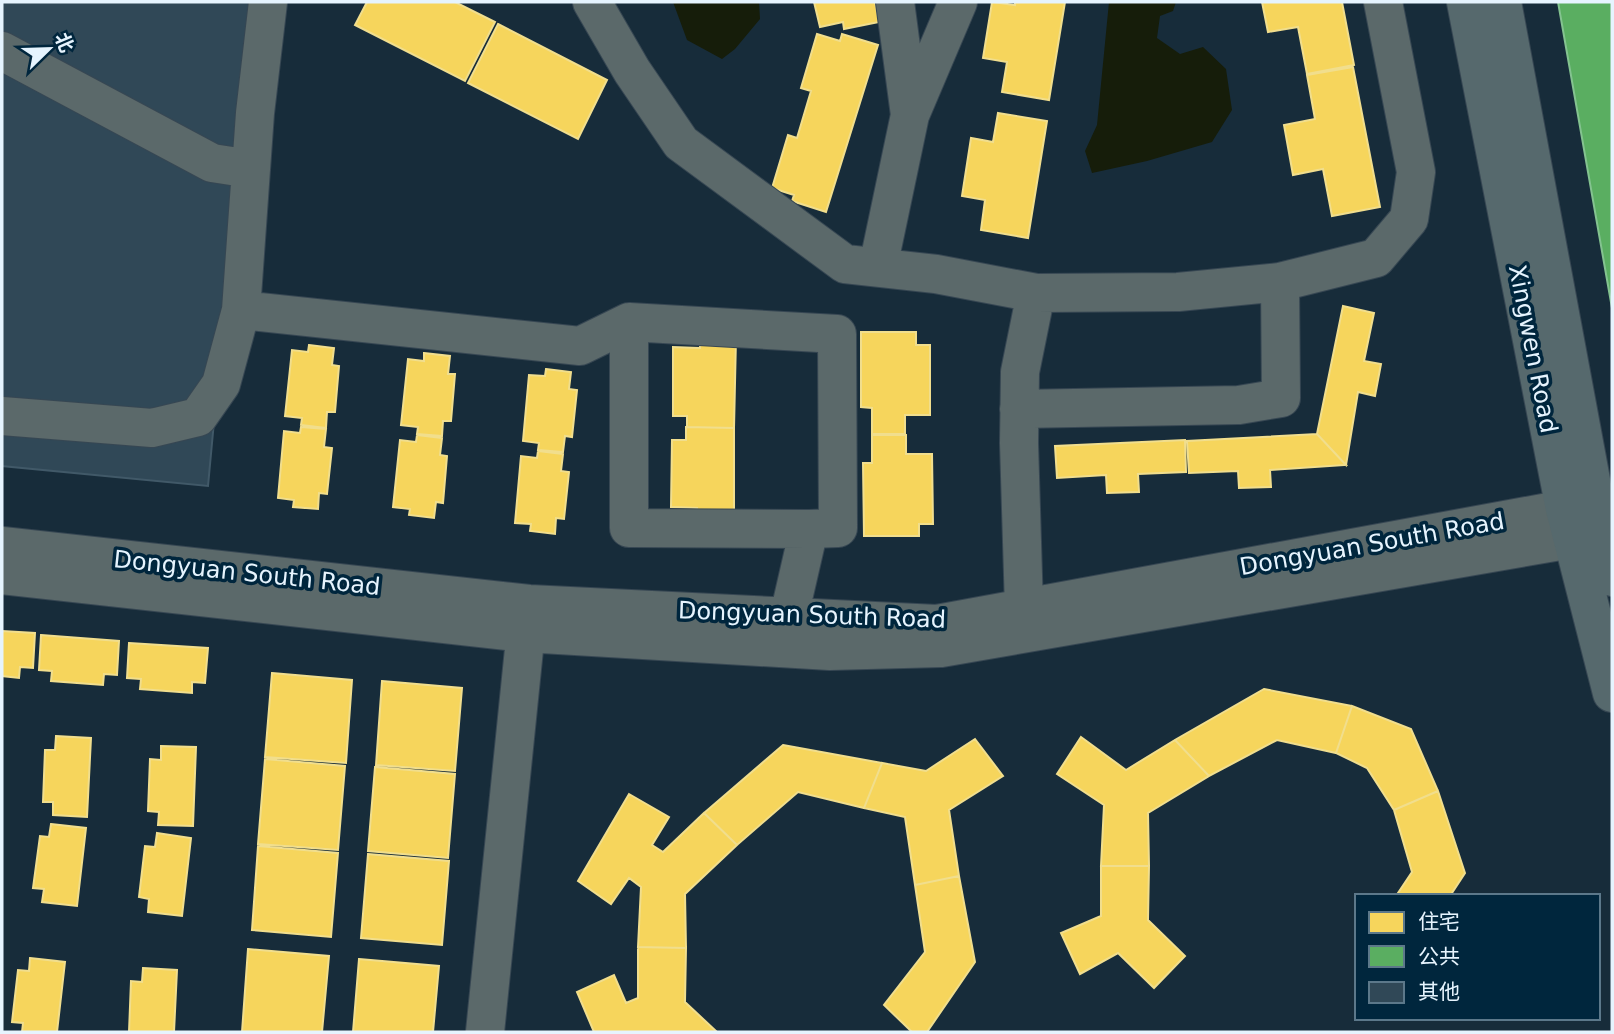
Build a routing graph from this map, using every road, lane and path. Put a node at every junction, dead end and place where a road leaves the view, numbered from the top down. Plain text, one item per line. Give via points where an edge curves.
1 (268, 2) edge
2 (592, 2) edge
3 (895, 2) edge
4 (958, 2) edge
5 (1383, 2) edge
6 (1466, 2) edge
7 (1502, 2) edge
8 (2, 51) edge
9 (910, 115) junction
10 (251, 169) junction
11 (878, 267) junction
12 (1280, 282) junction
13 (1036, 293) junction
14 (241, 310) junction
15 (629, 322) junction
16 (1019, 409) junction
17 (2, 416) edge
18 (1593, 517) edge
19 (809, 529) junction
20 (2, 546) edge
21 (2, 575) edge
22 (1612, 577) edge
23 (1024, 608) junction
24 (789, 616) junction
25 (527, 619) junction
26 (1612, 693) edge
27 (485, 1032) edge

1 - 10 street
2 - 11 street via 681,143 845,264
3 - 9 street
4 - 9 street
5 - 12 street via 1416,172 1409,219 1376,258
6 - 18 main road, Xingwen Road
7 - 18 main road, Xingwen Road
8 - 10 street via 212,163
9 - 11 street
10 - 14 street
11 - 13 street
12 - 13 street via 1178,292
12 - 16 street via 1281,398 1238,405
13 - 16 street via 1020,372
14 - 15 street via 580,346
14 - 17 street via 221,384 198,416 152,428
15 - 19 street via 629,528
15 - 19 street via 837,334 838,528
16 - 23 street
18 - 22 main road, Xingwen Road
18 - 23 street, Dongyuan South Road
18 - 25 street, Dongyuan South Road via 941,648 830,651
18 - 26 main road, Xingwen Road
19 - 24 street
20 - 25 street, Dongyuan South Road
21 - 25 street, Dongyuan South Road
23 - 24 street, Dongyuan South Road via 937,624
24 - 25 street, Dongyuan South Road
25 - 27 street

